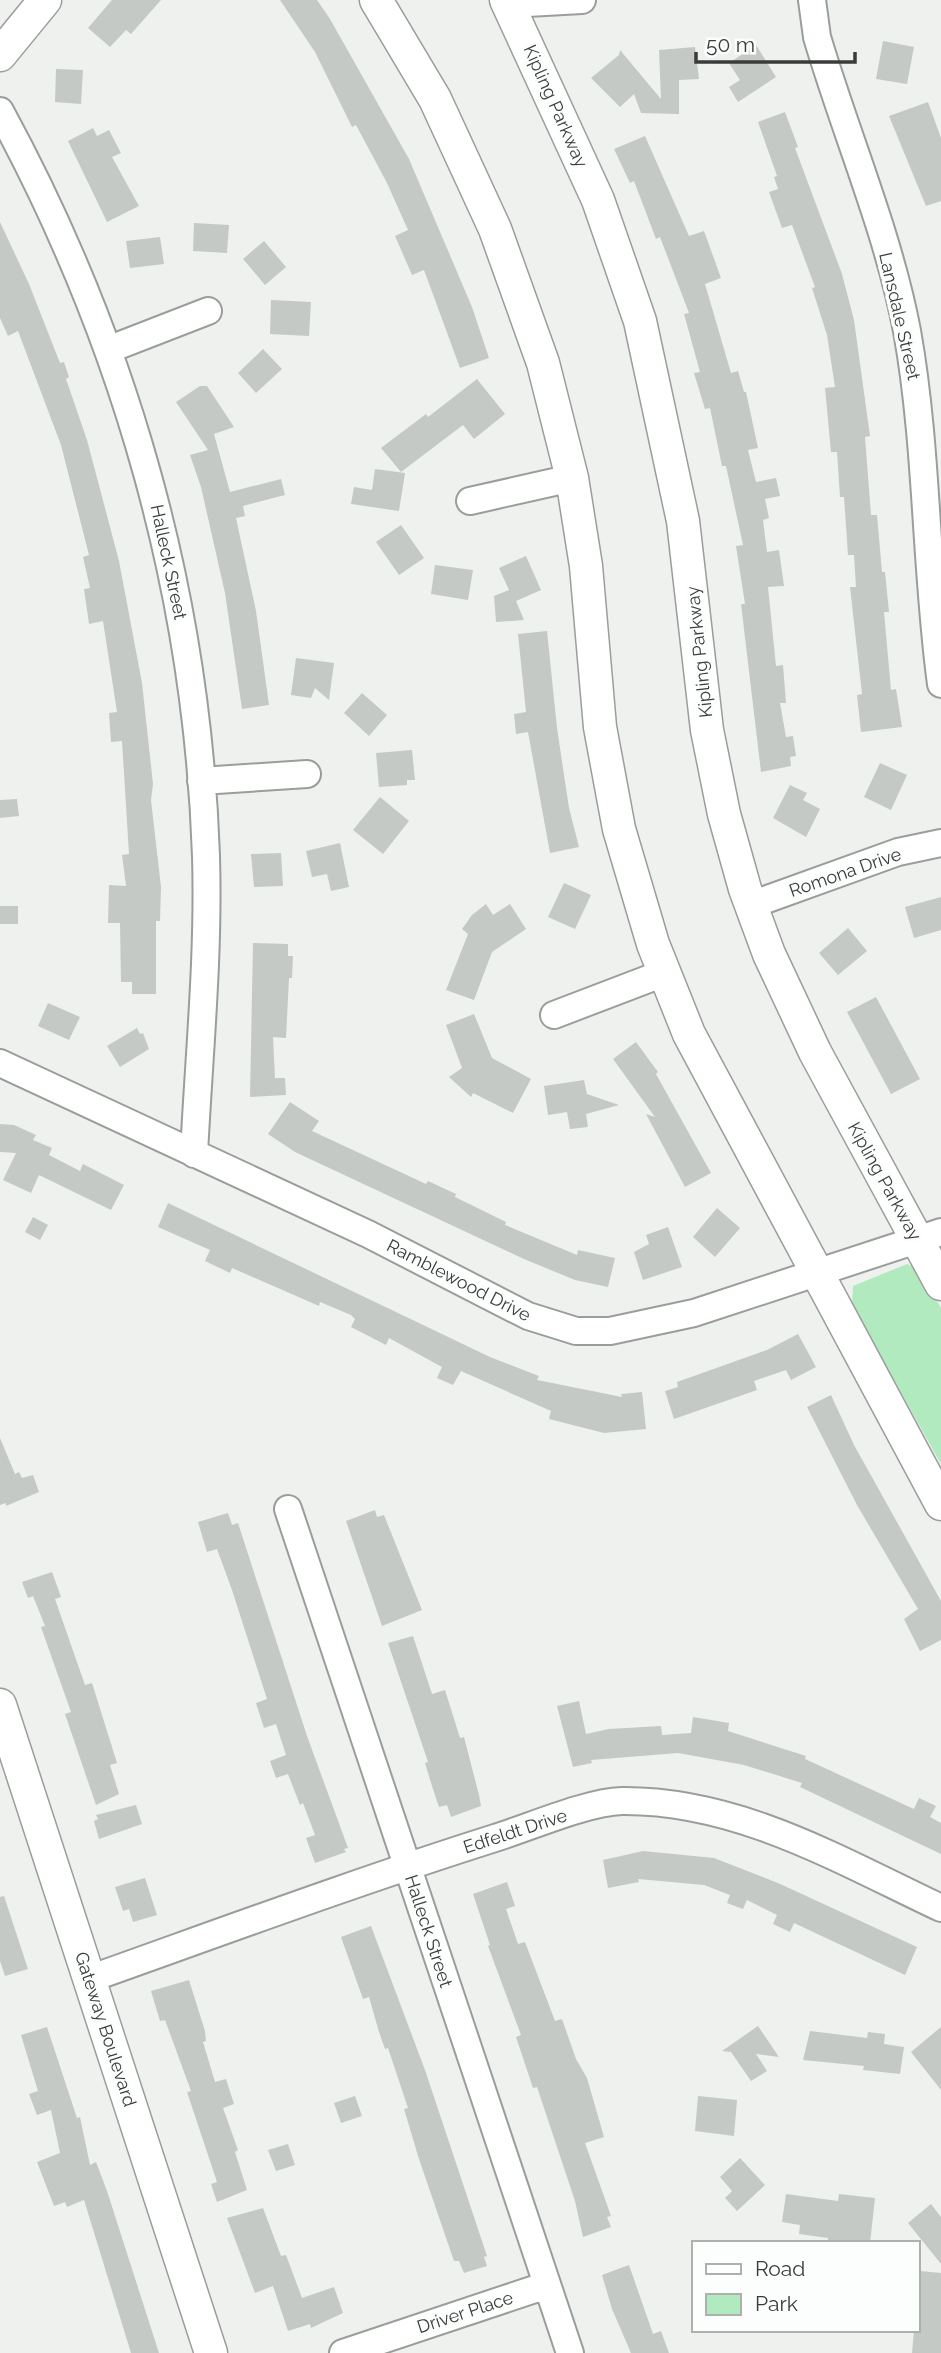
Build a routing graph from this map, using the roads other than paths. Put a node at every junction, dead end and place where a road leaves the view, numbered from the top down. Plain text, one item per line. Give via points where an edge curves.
1 (45, 0) edge
2 (376, 0) edge
3 (582, 0) edge
4 (812, 0) edge
5 (508, 2) edge
6 (0, 55) edge
7 (0, 111) edge
8 (208, 311) dead end
9 (110, 349) junction
10 (572, 478) junction
11 (470, 501) dead end
12 (941, 684) edge
13 (307, 774) dead end
14 (201, 781) junction
15 (941, 843) edge
16 (751, 905) junction
17 (664, 973) junction
18 (554, 1015) dead end
19 (0, 1063) edge
20 (194, 1153) junction
21 (930, 1235) edge
22 (818, 1273) junction
23 (941, 1284) edge
24 (941, 1504) edge
25 (288, 1509) dead end
26 (0, 1705) edge
27 (407, 1866) junction
28 (941, 1908) edge
29 (89, 1979) junction
30 (547, 2285) junction
31 (211, 2353) edge
32 (342, 2353) edge
33 (570, 2353) edge

1 - 6 street
2 - 10 street via 435,99 495,229 543,363
3 - 5 street
4 - 12 street, Lansdale Street via 817,37 906,328 917,392
5 - 16 street, Kipling Parkway via 598,200 640,321 683,521 707,730 724,814
7 - 9 street, Halleck Street via 57,221
8 - 9 street
9 - 14 street, Halleck Street via 172,569 195,706
10 - 11 street
10 - 17 street via 586,566 600,727 616,816
13 - 14 street
14 - 20 street, Halleck Street via 205,942
15 - 16 street, Romona Drive via 898,852
16 - 21 street, Kipling Parkway via 815,1052 900,1213
17 - 18 street
17 - 22 street via 689,1034
19 - 20 street, Ramblewood Drive
20 - 22 street, Ramblewood Drive via 368,1234 528,1316 562,1328 594,1332 639,1327
21 - 22 street, Ramblewood Drive
21 - 23 street, Kipling Parkway
22 - 24 street
25 - 27 street, Halleck Street
26 - 29 street, Gateway Boulevard
27 - 28 street, Edfeldt Drive via 607,1802 624,1801 711,1811 774,1829
27 - 29 street, Edfeldt Drive
27 - 30 street, Halleck Street
29 - 31 street, Gateway Boulevard
30 - 32 street, Driver Place
30 - 33 street, Halleck Street

